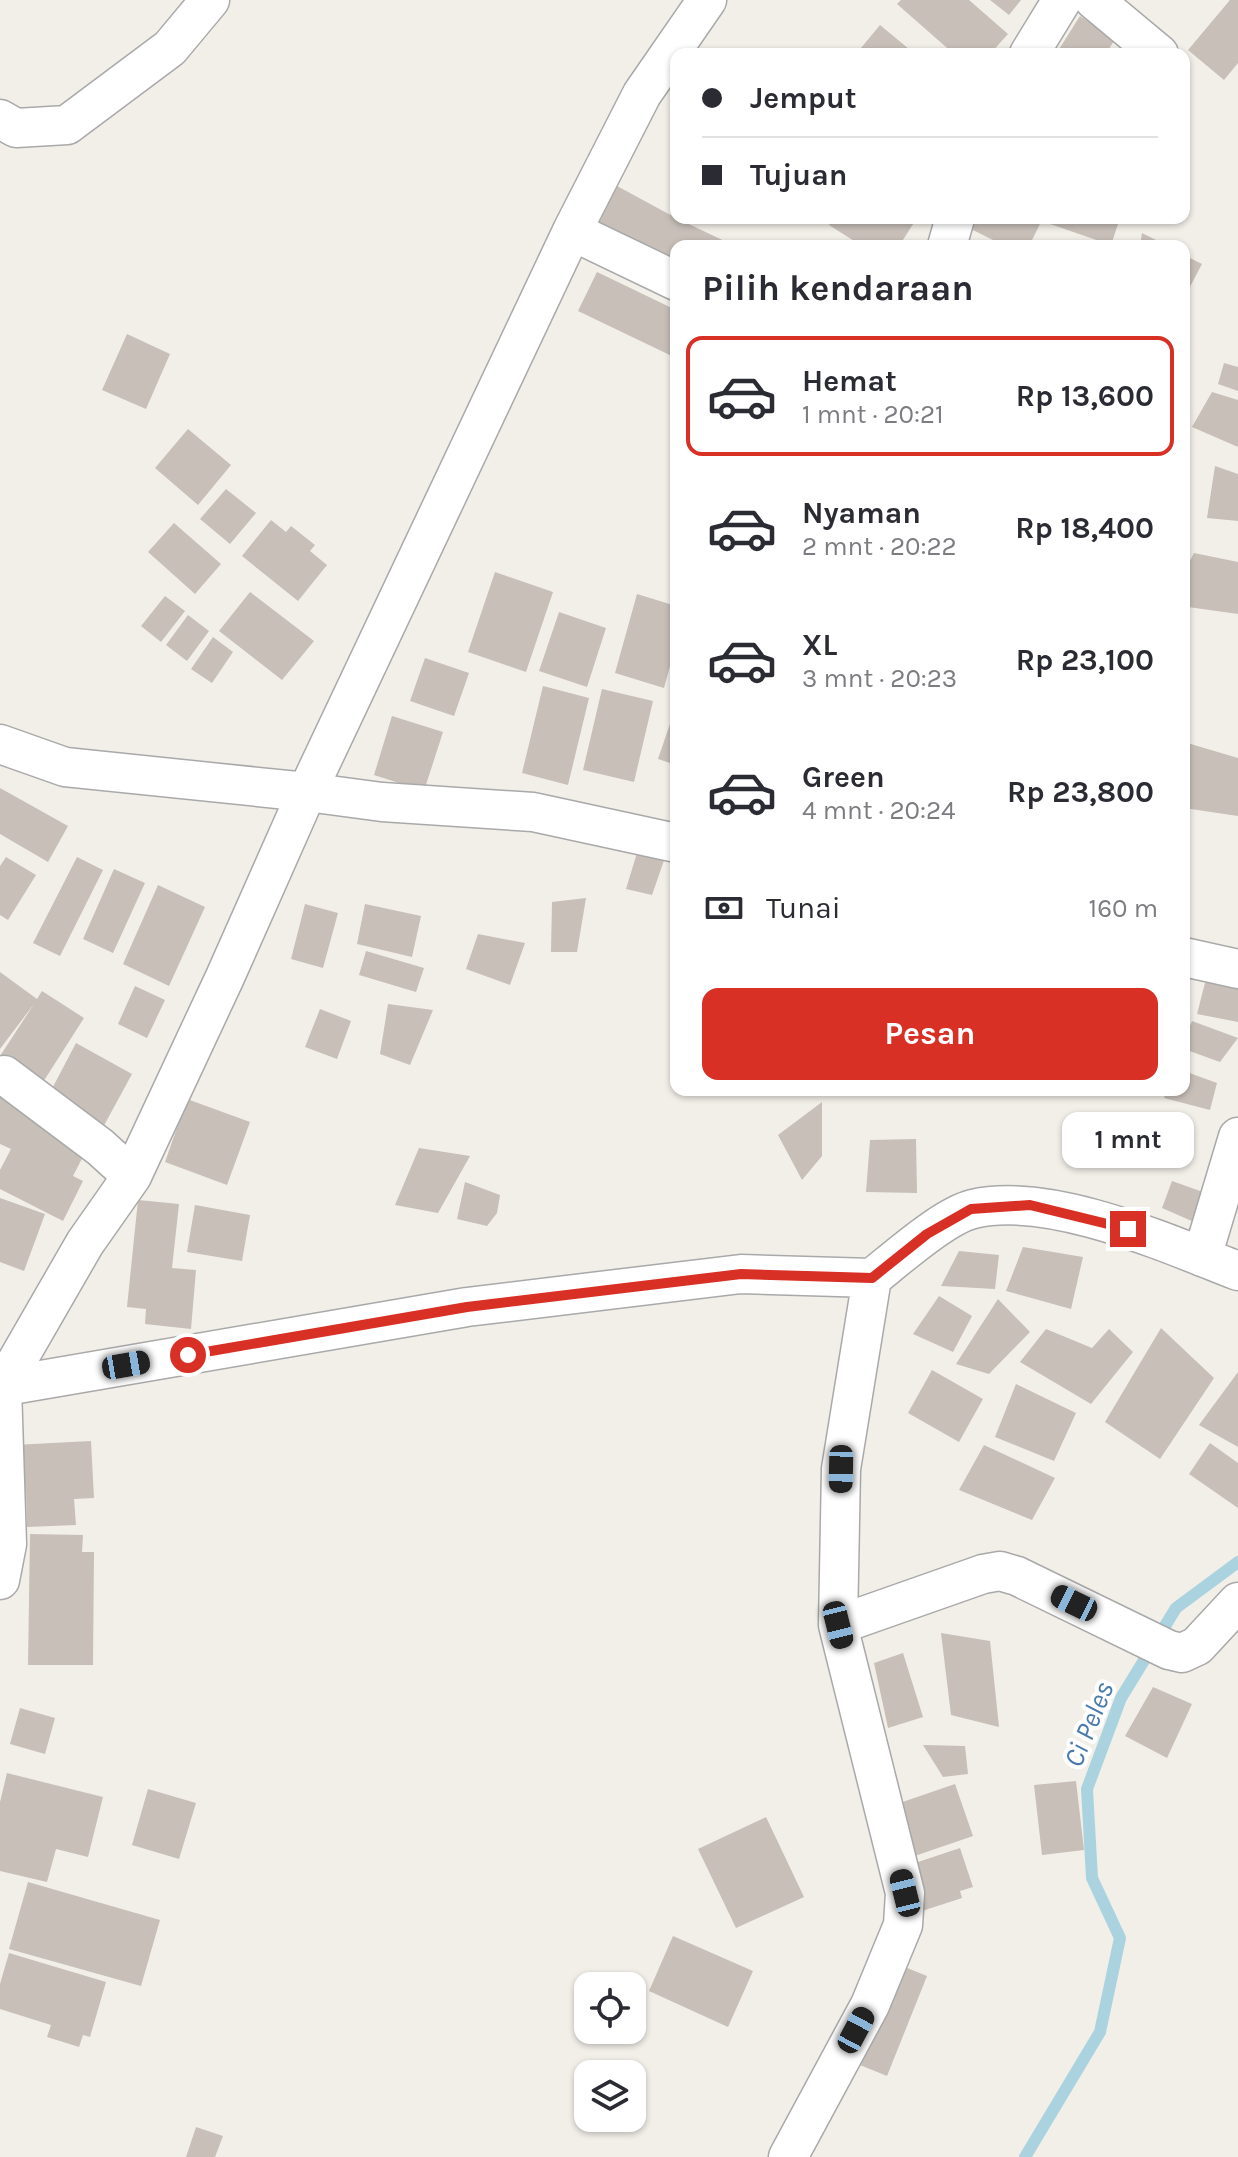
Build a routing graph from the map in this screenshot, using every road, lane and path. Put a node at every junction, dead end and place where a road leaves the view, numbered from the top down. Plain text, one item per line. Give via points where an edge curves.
1 (210, 0) edge
2 (707, 0) edge
3 (1062, 0) edge
4 (1094, 0) edge
5 (674, 48) edge
6 (1033, 48) edge
7 (1152, 48) edge
8 (670, 54) edge
9 (0, 119) edge
10 (572, 231) junction
11 (670, 278) edge
12 (0, 744) edge
13 (307, 792) junction
14 (670, 842) edge
15 (1190, 958) edge
16 (1238, 969) edge
17 (4, 1075) dead end
18 (1238, 1137) edge
19 (132, 1176) junction
20 (1202, 1257) junction
21 (1238, 1271) edge
22 (872, 1278) junction
23 (1, 1387) edge
24 (0, 1580) edge
25 (1238, 1602) edge
26 (838, 1625) junction
27 (788, 2157) edge

1 - 9 street via 170,48 67,125 16,128
2 - 5 street
3 - 6 street
4 - 7 street
8 - 10 street via 642,94
10 - 11 street
10 - 13 street
12 - 13 street via 65,767
13 - 14 street via 533,812
13 - 19 street
15 - 16 street
17 - 19 street
18 - 20 street
19 - 23 street via 85,1243
20 - 21 street
20 - 22 street via 1128,1229 1030,1205 971,1209 927,1234
22 - 23 street via 741,1274 467,1307
22 - 26 street via 841,1469
23 - 24 street via 7,1544
25 - 26 street via 1197,1646 1182,1653 1000,1571
26 - 27 street via 905,1893 903,1925 870,2005

